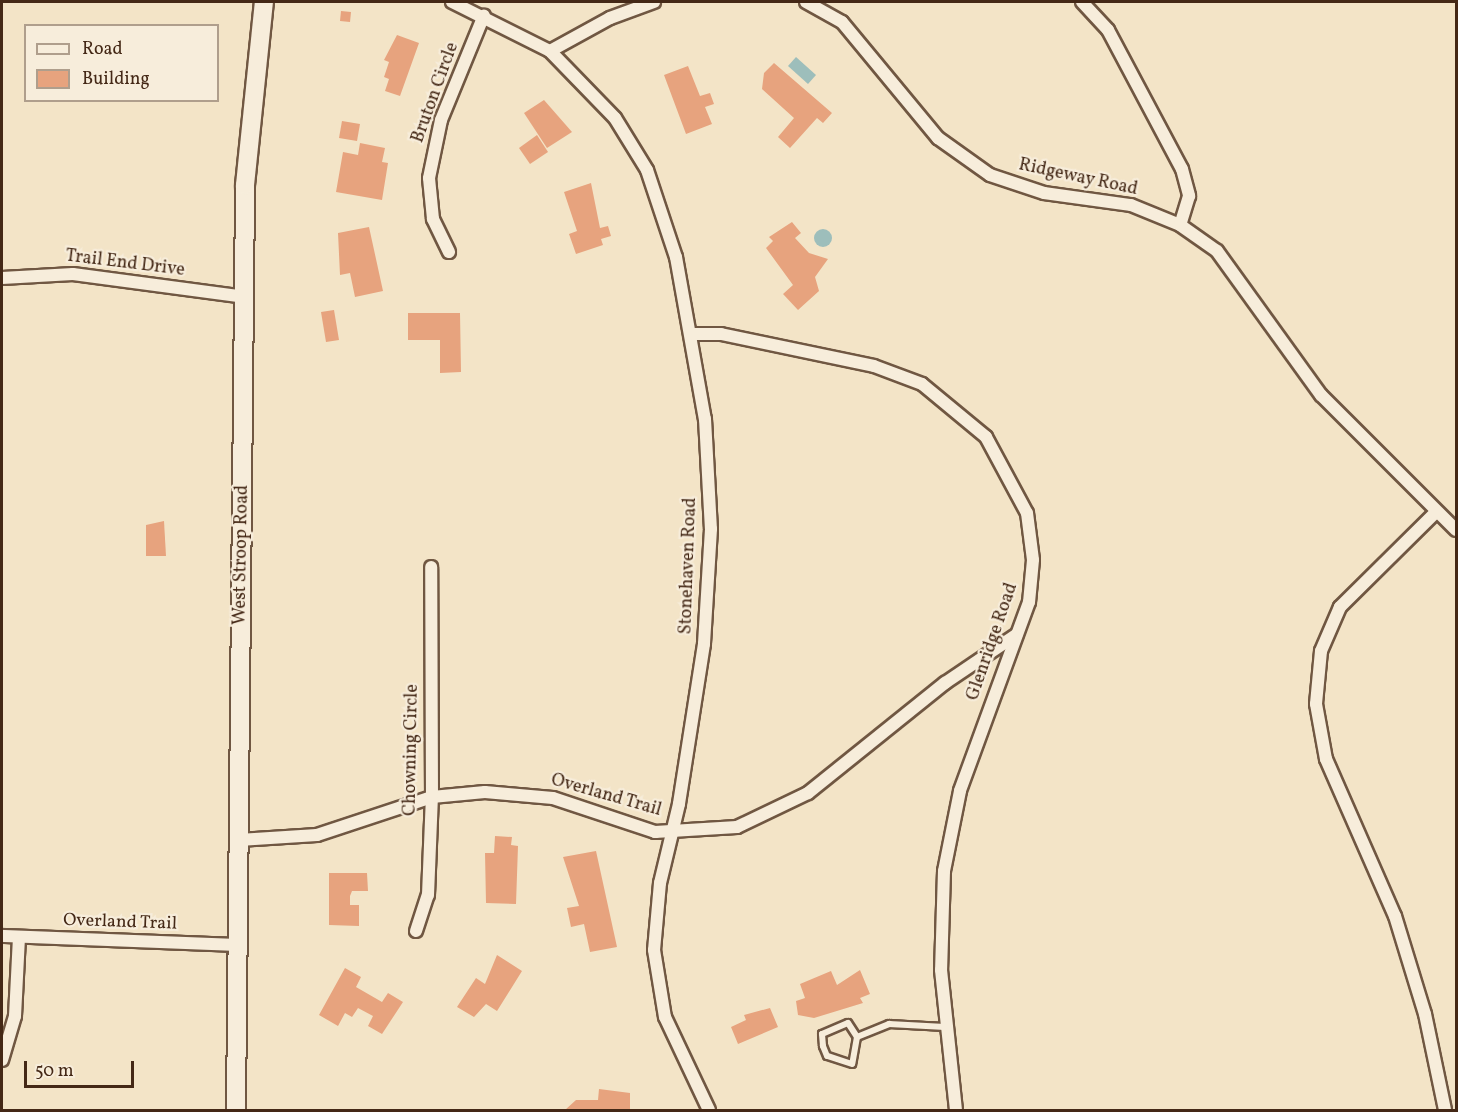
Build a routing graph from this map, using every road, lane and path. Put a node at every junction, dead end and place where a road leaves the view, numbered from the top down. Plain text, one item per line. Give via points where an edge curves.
1 (264, 2) edge
2 (452, 2) edge
3 (654, 2) edge
4 (806, 2) edge
5 (1082, 2) edge
6 (484, 15) junction
7 (550, 51) junction
8 (1180, 225) junction
9 (449, 252) dead end
10 (2, 278) edge
11 (245, 297) junction
12 (692, 334) junction
13 (1435, 513) junction
14 (1456, 530) edge
15 (431, 567) dead end
16 (1016, 635) junction
17 (432, 797) junction
18 (671, 831) junction
19 (239, 840) junction
20 (416, 931) dead end
21 (2, 936) edge
22 (19, 937) junction
23 (238, 945) junction
24 (945, 1027) junction
25 (857, 1037) junction
26 (2, 1060) edge
27 (236, 1110) edge
28 (709, 1110) edge
29 (956, 1110) edge
30 (1444, 1110) edge

1 - 11 main road, West Stroop Road via 245,185
2 - 6 street
3 - 7 street via 610,18
4 - 8 street, Ridgeway Road via 842,22 938,138 990,175 1044,193 1131,205
5 - 8 street via 1108,30 1182,169 1189,196
6 - 7 street
6 - 9 street, Bruton Circle via 441,120 429,178 433,219
7 - 12 street, Stonehaven Road via 615,118 647,170 673,245
8 - 13 street, Ridgeway Road via 1230,265 1321,395
10 - 11 street, Trail End Drive via 73,274
11 - 19 main road, West Stroop Road
12 - 16 street, Glenridge Road via 721,334 898,374 968,417 1004,462 1027,513 1032,588
12 - 18 street, Stonehaven Road via 710,477 709,595 694,716
13 - 14 street, Ridgeway Road
13 - 30 street via 1340,607 1321,651 1316,704 1329,768 1395,916 1425,1014
15 - 17 street, Chowning Circle
16 - 18 street, Overland Trail via 945,683 786,808 737,828
16 - 24 street, Glenridge Road via 951,829 940,922
17 - 18 street, Overland Trail via 522,793 586,807 655,832
17 - 19 street, Overland Trail via 317,835
17 - 20 street, Chowning Circle via 428,895
18 - 28 street, Stonehaven Road via 655,926 658,984 675,1044
19 - 23 main road, West Stroop Road
21 - 22 street, Overland Trail
22 - 23 street, Overland Trail
22 - 26 street via 15,1017
23 - 27 main road, West Stroop Road
24 - 25 lane via 889,1024
24 - 29 street, Glenridge Road
25 - 25 lane via 848,1023 822,1034 827,1056 852,1064

